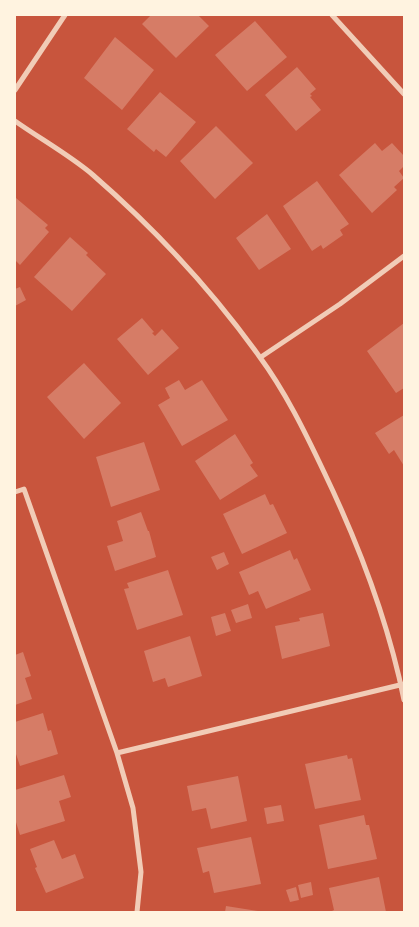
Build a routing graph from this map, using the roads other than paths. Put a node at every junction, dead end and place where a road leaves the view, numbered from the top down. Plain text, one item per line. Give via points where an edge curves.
1 (65, 15) edge
2 (332, 15) edge
3 (15, 90) edge
4 (404, 94) edge
5 (15, 121) edge
6 (404, 256) edge
7 (260, 357) junction
8 (15, 492) edge
9 (402, 684) edge
10 (404, 700) edge
11 (117, 753) junction
12 (137, 912) edge

1 - 3 street
2 - 4 street
5 - 7 street via 91,174 164,242 213,296
6 - 7 street via 340,304
7 - 9 street via 303,428 338,502 367,572
8 - 11 street via 24,489
9 - 10 street
9 - 11 street
11 - 12 street via 133,808 140,862

